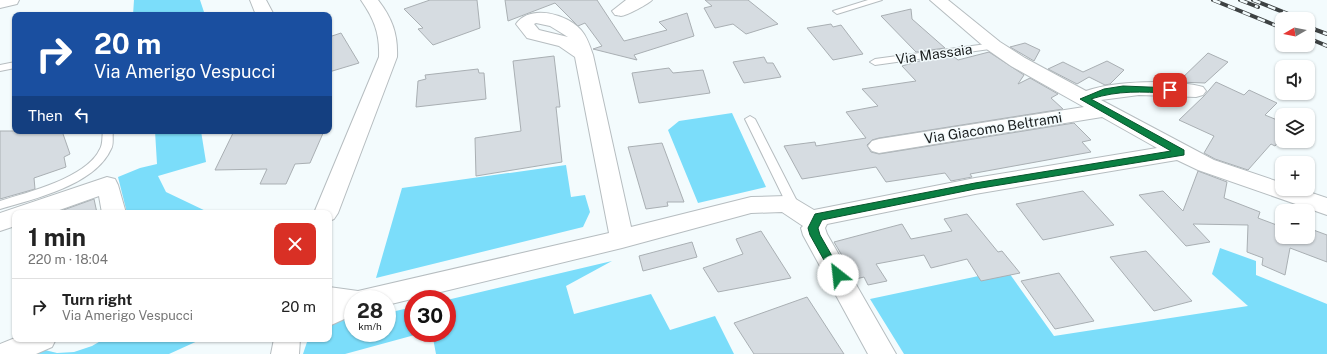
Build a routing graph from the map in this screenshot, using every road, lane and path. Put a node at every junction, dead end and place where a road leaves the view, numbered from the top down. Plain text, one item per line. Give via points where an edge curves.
1 (11, 0) edge
2 (258, 0) edge
3 (369, 0) edge
4 (644, 0) edge
5 (878, 0) edge
6 (938, 0) edge
7 (0, 4) edge
8 (621, 11) dead end
9 (837, 11) dead end
10 (264, 12) edge
11 (994, 46) junction
12 (584, 55) dead end
13 (875, 62) dead end
14 (12, 66) edge
15 (0, 68) edge
16 (1196, 91) dead end
17 (1084, 99) junction
18 (1106, 110) junction
19 (750, 119) dead end
20 (108, 134) edge
21 (880, 146) dead end
22 (1180, 152) junction
23 (0, 205) edge
24 (1327, 208) edge
25 (34, 210) edge
26 (113, 210) edge
27 (327, 210) edge
28 (795, 210) junction
29 (12, 218) edge
30 (0, 222) edge
31 (815, 222) junction
32 (622, 239) junction
33 (396, 292) edge
34 (332, 297) edge
35 (344, 299) edge
36 (344, 308) edge
37 (332, 314) edge
38 (32, 342) edge
39 (287, 342) edge
40 (6, 354) edge
41 (285, 354) edge
42 (882, 354) edge

1 - 7 street
2 - 10 street
3 - 27 street via 380,14 387,30 388,57
4 - 8 street
5 - 9 lane
6 - 11 street
11 - 13 lane, Via Massaia
11 - 17 street
12 - 32 street
14 - 15 lane
16 - 17 street via 1123,89
17 - 18 street
18 - 21 street, Via Giacomo Beltrami
18 - 22 street
19 - 28 lane
20 - 23 lane via 107,149 97,164 76,177
22 - 24 street via 1238,177
22 - 31 street via 842,211 818,217
25 - 26 street via 107,185
28 - 31 street
28 - 32 street via 786,204 751,205
29 - 30 street
31 - 42 street via 815,235
32 - 33 street
34 - 35 street
36 - 37 street
38 - 40 street
39 - 41 street

